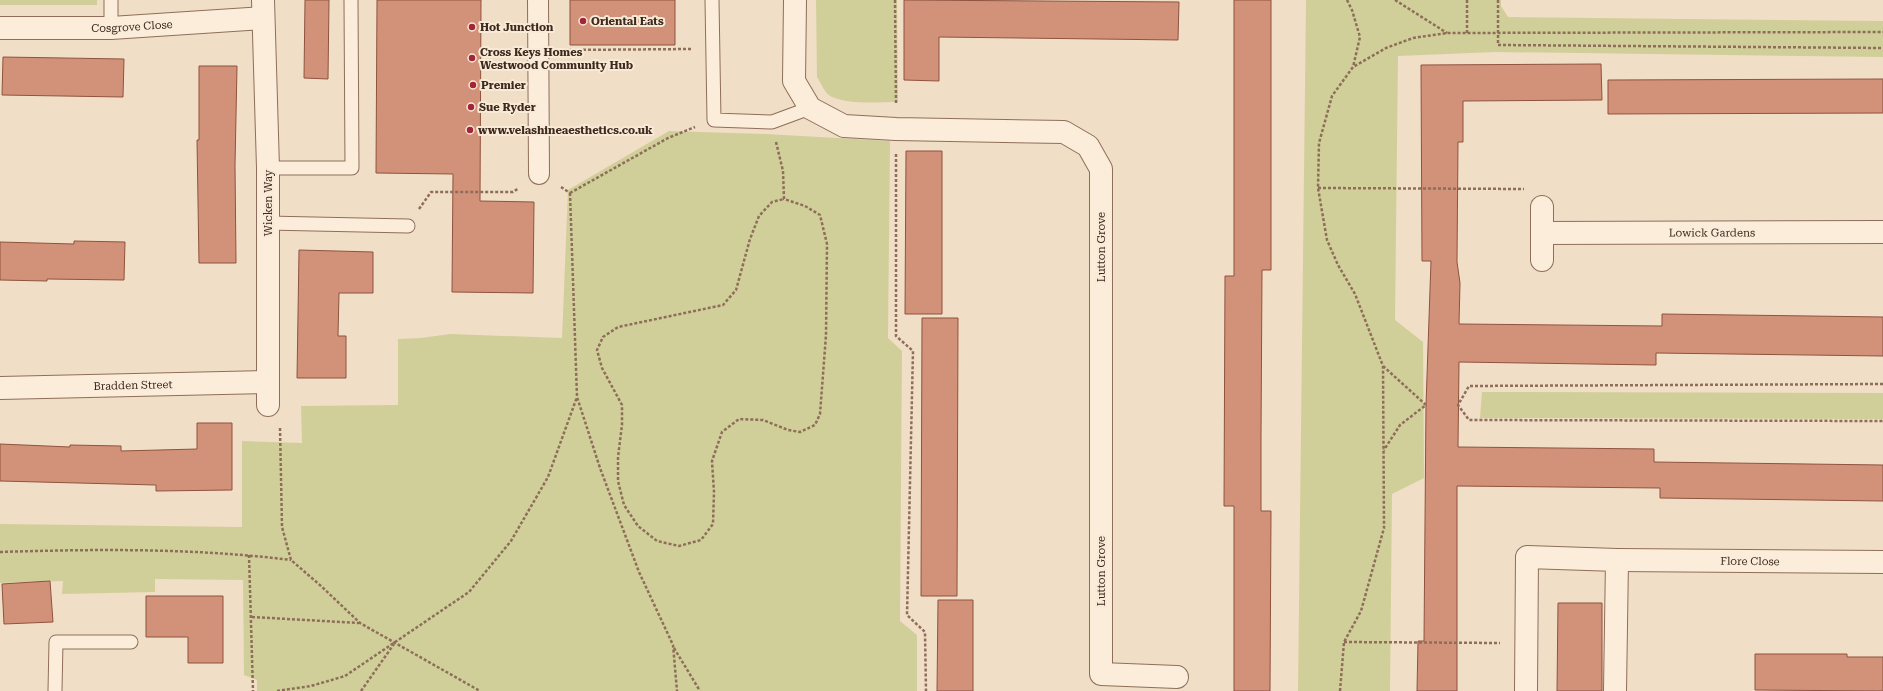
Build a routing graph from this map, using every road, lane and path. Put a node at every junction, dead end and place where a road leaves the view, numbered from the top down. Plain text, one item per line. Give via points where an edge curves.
1 (111, 0) edge
2 (351, 0) edge
3 (538, 0) edge
4 (712, 0) edge
5 (795, 0) edge
6 (895, 0) edge
7 (1347, 0) edge
8 (1395, 0) edge
9 (1467, 0) edge
10 (1498, 0) edge
11 (263, 9) edge
12 (0, 28) edge
13 (111, 28) junction
14 (1883, 32) edge
15 (1447, 33) junction
16 (1467, 33) junction
17 (1498, 33) junction
18 (1883, 48) edge
19 (712, 49) junction
20 (538, 50) junction
21 (1353, 67) junction
22 (810, 108) junction
23 (714, 120) junction
24 (772, 122) junction
25 (896, 129) junction
26 (268, 168) junction
27 (539, 174) joint
28 (1318, 188) junction
29 (784, 199) junction
30 (1542, 207) joint
31 (267, 223) junction
32 (408, 226) joint
33 (1883, 232) edge
34 (1542, 233) junction
35 (1542, 260) dead end
36 (1383, 366) junction
37 (266, 382) junction
38 (1883, 384) edge
39 (0, 388) edge
40 (577, 397) junction
41 (268, 405) joint
42 (1883, 421) edge
43 (1384, 451) junction
44 (0, 552) edge
45 (249, 555) junction
46 (291, 560) junction
47 (1617, 560) junction
48 (1883, 562) edge
49 (252, 618) junction
50 (360, 623) junction
51 (131, 642) dead end
52 (395, 642) junction
53 (1344, 642) junction
54 (1526, 643) junction
55 (673, 645) junction
56 (1177, 677) dead end
57 (55, 691) edge
58 (253, 691) edge
59 (277, 691) edge
60 (361, 691) edge
61 (480, 691) edge
62 (676, 691) edge
63 (700, 691) edge
64 (926, 691) edge
65 (1340, 691) edge
66 (1526, 691) edge
67 (1615, 691) edge

1 - 13 lane
2 - 26 lane via 352,168
3 - 20 street
4 - 19 lane
5 - 22 street via 794,81
6 - 25 path
7 - 21 path via 1360,37
8 - 15 path
9 - 16 path
10 - 17 path
11 - 13 street, Cosgrove Close
11 - 26 street, Wicken Way
12 - 13 street, Cosgrove Close
14 - 17 path
15 - 16 path
15 - 21 path via 1413,38 1386,48
16 - 17 path
17 - 18 path via 1498,45
19 - 20 path
19 - 23 lane
20 - 27 street
21 - 28 path via 1332,96 1319,143
22 - 24 lane
22 - 25 street, Lutton Grove via 844,126
23 - 24 lane
23 - 40 path via 668,138 570,193
24 - 29 path via 783,171
25 - 56 street, Lutton Grove via 1064,132 1088,146 1101,169 1101,674
25 - 64 path via 896,336 913,351 907,615 925,632
26 - 31 street, Wicken Way
27 - 32 path via 513,192 431,192
28 - 30 path via 1531,189
28 - 36 path via 1327,240 1355,294
29 - 29 path via 805,206 820,215 827,244 826,335 820,414 815,426 800,432 763,420 739,419 722,432 712,461 713,524 701,540 679,546 657,541 638,526 624,505 618,481 622,406 602,368 597,350 603,337 618,327 723,305 736,290 759,216 772,202
30 - 34 street
31 - 32 lane
31 - 37 street, Wicken Way
33 - 34 street, Lowick Gardens
34 - 35 street
36 - 43 path
36 - 43 path via 1426,405 1400,425
37 - 39 street, Bradden Street
37 - 41 street, Wicken Way
38 - 42 path via 1469,386 1458,405 1469,420
40 - 52 path via 548,477 511,541 469,592
40 - 55 path via 600,468 639,572
41 - 46 path via 280,418 282,527
43 - 53 path via 1384,528 1361,611
44 - 45 path via 191,551
45 - 46 path
45 - 49 path
46 - 50 path
47 - 48 street, Flore Close
47 - 54 street, Flore Close via 1527,557
47 - 67 street
49 - 50 path
49 - 58 path
50 - 52 path
51 - 57 lane via 56,642
52 - 59 path via 345,676 311,686
52 - 60 path
52 - 61 path
53 - 54 path
53 - 65 path
54 - 66 street, Flore Close
55 - 62 path
55 - 63 path

